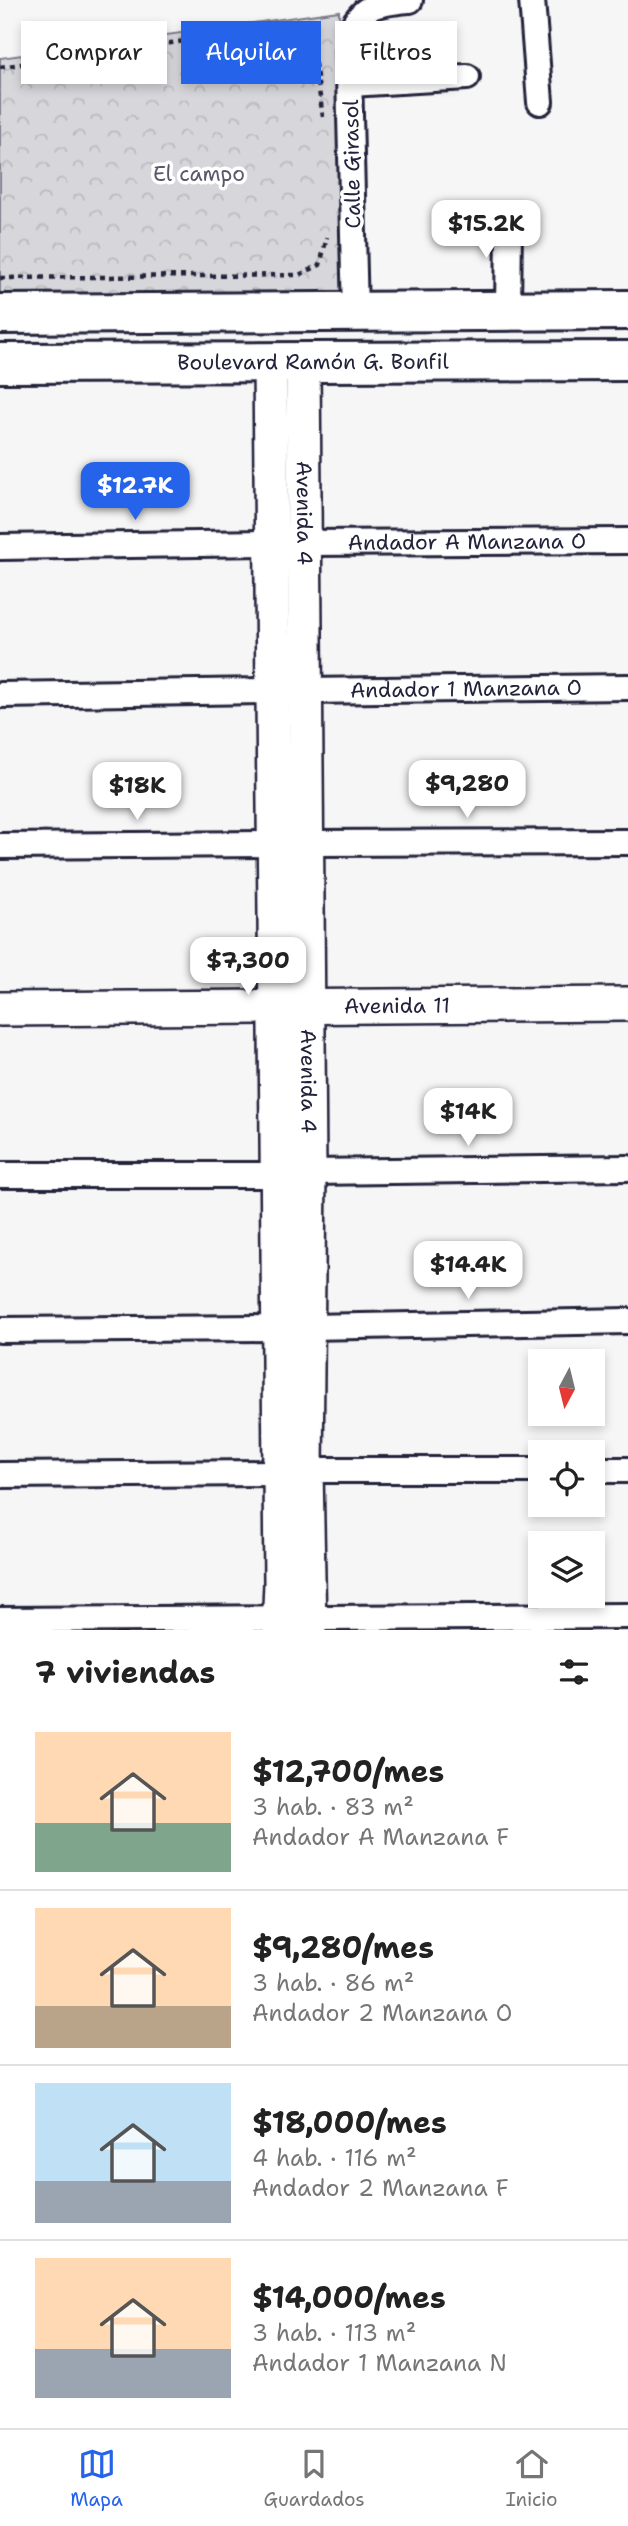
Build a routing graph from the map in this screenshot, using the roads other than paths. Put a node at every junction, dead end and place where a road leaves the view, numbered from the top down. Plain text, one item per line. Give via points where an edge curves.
1 (410, 0) edge
2 (532, 0) edge
3 (383, 1) edge
4 (355, 21) edge
5 (467, 77) dead end
6 (457, 78) edge
7 (350, 84) edge
8 (540, 102) dead end
9 (509, 226) dead end
10 (628, 310) edge
11 (508, 311) junction
12 (355, 313) junction
13 (0, 314) edge
14 (628, 361) edge
15 (0, 363) edge
16 (286, 363) junction
17 (303, 404) junction
18 (270, 406) junction
19 (628, 541) edge
20 (304, 542) junction
21 (271, 543) junction
22 (0, 547) edge
23 (628, 687) edge
24 (272, 691) junction
25 (305, 691) junction
26 (0, 695) edge
27 (628, 842) edge
28 (306, 843) junction
29 (274, 844) junction
30 (0, 846) edge
31 (291, 957) junction
32 (628, 1004) edge
33 (291, 1006) junction
34 (0, 1009) edge
35 (628, 1168) edge
36 (293, 1173) junction
37 (0, 1175) edge
38 (628, 1321) edge
39 (292, 1328) junction
40 (0, 1331) edge
41 (528, 1470) edge
42 (605, 1470) edge
43 (628, 1471) edge
44 (292, 1472) junction
45 (0, 1475) edge
46 (628, 1615) edge
47 (0, 1620) edge
48 (294, 1624) edge
49 (29, 1625) edge

1 - 3 street
2 - 8 street
3 - 4 street, Calle Girasol
5 - 6 street
7 - 12 street, Calle Girasol
9 - 11 street
10 - 11 main road
11 - 12 main road
12 - 13 main road
14 - 16 main road, Boulevard Ramón G. Bonfil
15 - 16 main road, Boulevard Ramón G. Bonfil
16 - 17 street, Avenida 4
16 - 18 street, Avenida 4
17 - 18 street
17 - 20 street, Avenida 4
18 - 21 street, Avenida 4
19 - 20 street, Andador A Manzana O
20 - 25 street, Avenida 4
21 - 22 street
21 - 24 street, Avenida 4
23 - 25 street, Andador 1 Manzana O
24 - 26 street
24 - 29 street, Avenida 4
25 - 28 street, Avenida 4
27 - 28 street
28 - 31 street, Avenida 4
29 - 30 street
29 - 31 street, Avenida 4
31 - 33 street, Avenida 4
32 - 33 street, Avenida 11
33 - 34 street, Avenida 11
33 - 36 street, Avenida 4
35 - 36 street
36 - 37 street
36 - 39 street, Avenida 4
38 - 39 street
39 - 40 street
39 - 44 street, Avenida 4
41 - 44 street
42 - 43 street
44 - 45 street
44 - 48 street, Avenida 4
46 - 48 street
47 - 49 street
48 - 49 street

